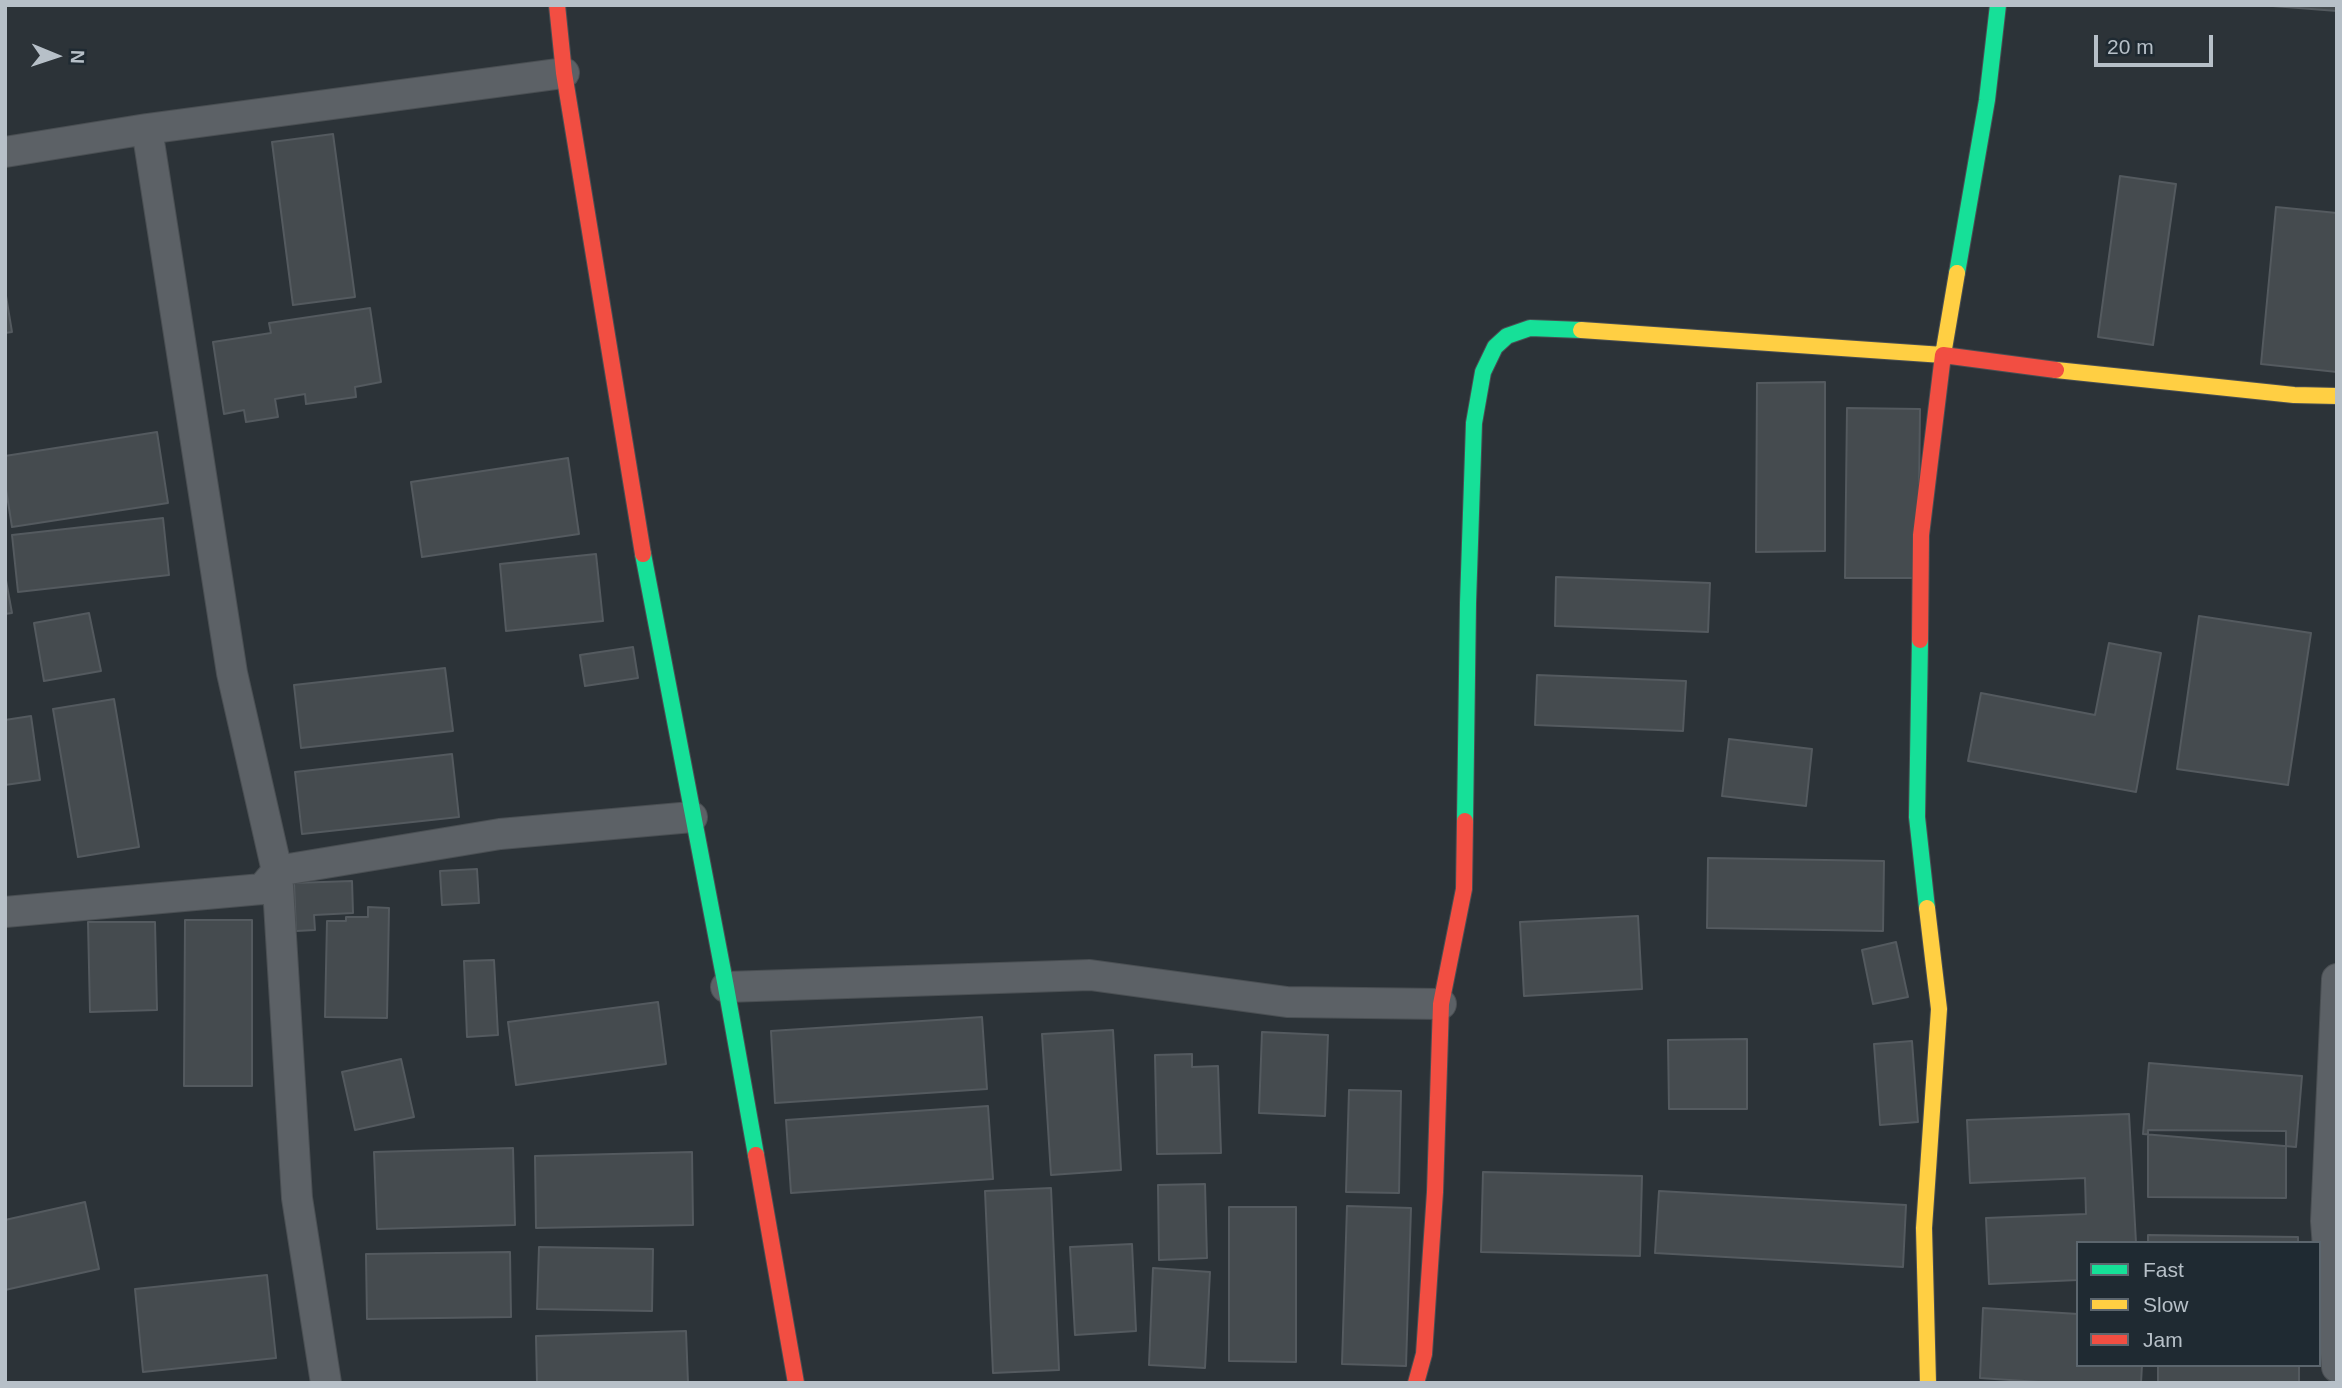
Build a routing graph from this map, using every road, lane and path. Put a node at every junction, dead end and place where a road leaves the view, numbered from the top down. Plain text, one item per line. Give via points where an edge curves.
1 (557, 5) edge
2 (1998, 5) edge
3 (564, 73) junction
4 (147, 129) junction
5 (5, 152) edge
6 (1943, 355) junction
7 (2337, 396) edge
8 (692, 817) junction
9 (277, 872) junction
10 (5, 912) edge
11 (2337, 979) edge
12 (726, 987) junction
13 (1441, 1004) junction
14 (2337, 1367) edge
15 (326, 1383) edge
16 (796, 1383) edge
17 (1416, 1383) edge
18 (1928, 1383) edge

1 - 3 street
2 - 6 street via 1987,100
3 - 4 street
3 - 8 street via 641,545
4 - 5 street
4 - 9 street via 232,673
6 - 7 street via 2098,376 2294,396
6 - 13 street via 1531,328 1507,336 1495,347 1483,372 1474,423 1464,889
6 - 18 street via 1921,535 1917,776 1917,817 1940,1009 1924,1228
8 - 9 street via 500,834
8 - 12 street
9 - 10 street via 262,889
9 - 15 street via 297,1198
11 - 14 street via 2326,1221
12 - 13 street via 1090,975 1287,1002
12 - 16 street
13 - 17 street via 1435,1192 1424,1354

